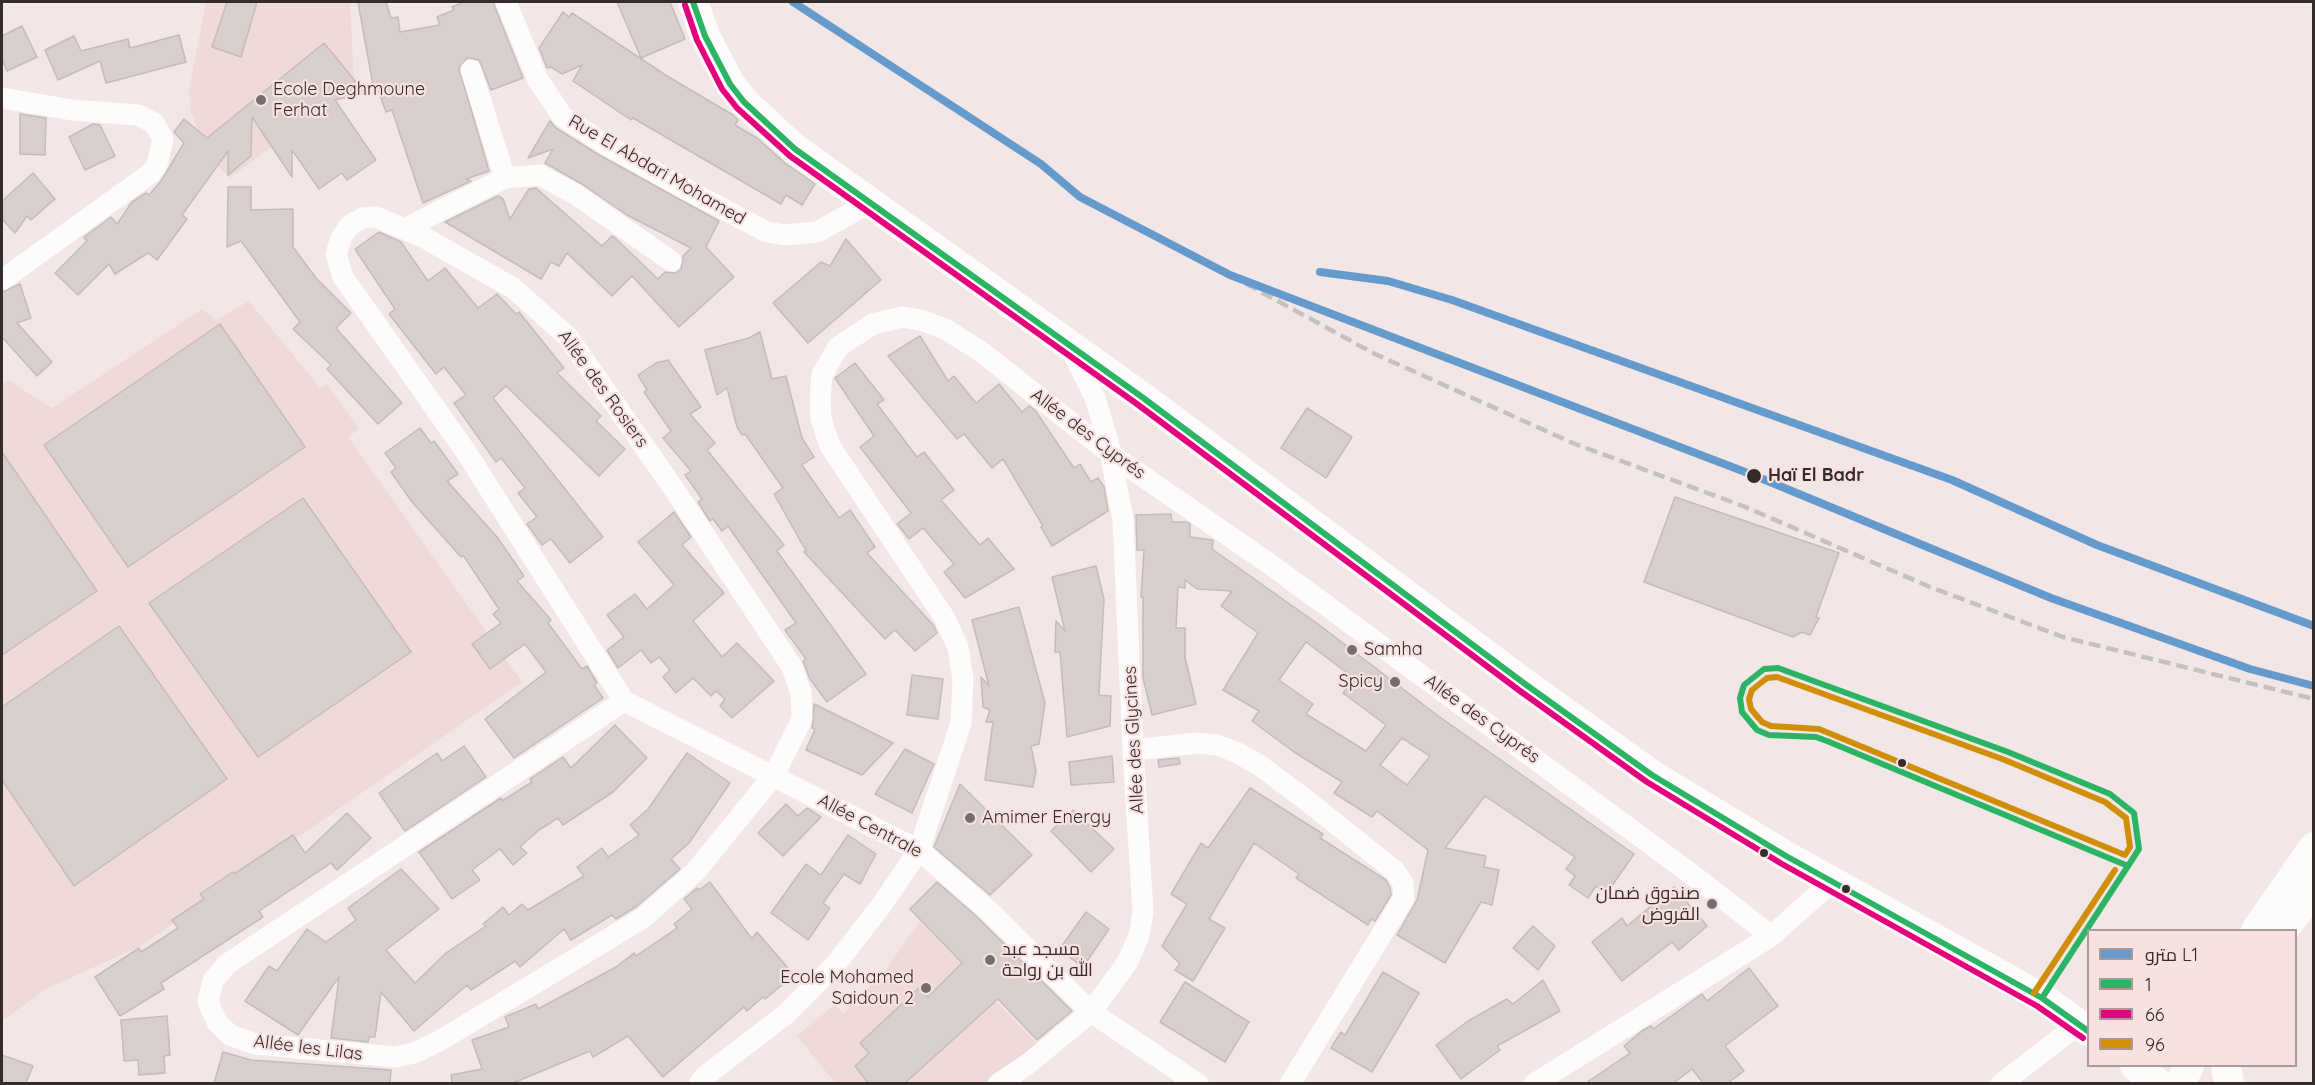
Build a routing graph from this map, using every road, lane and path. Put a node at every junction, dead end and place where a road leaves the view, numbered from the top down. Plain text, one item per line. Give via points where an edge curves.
1 (506, 2) edge
2 (693, 2) edge
3 (471, 70) dead end
4 (2, 98) edge
5 (505, 178) junction
6 (871, 202) junction
7 (404, 229) junction
8 (671, 261) dead end
9 (2, 280) edge
10 (1070, 346) junction
11 (1112, 455) junction
12 (624, 701) junction
13 (1132, 750) junction
14 (774, 775) junction
15 (2313, 847) edge
16 (919, 850) junction
17 (1832, 882) junction
18 (2313, 891) edge
19 (2257, 929) edge
20 (2284, 929) edge
21 (1771, 936) junction
22 (1091, 1012) junction
23 (2084, 1028) edge
24 (2188, 1067) edge
25 (2226, 1067) edge
26 (699, 1083) edge
27 (998, 1083) edge
28 (1198, 1083) edge
29 (1290, 1083) edge
30 (1534, 1083) edge
31 (2001, 1083) edge
32 (2180, 1083) edge
33 (2229, 1083) edge

1 - 6 street, Rue El Abdari Mohamed via 537,80 563,117 687,190 767,232 786,235 817,232
2 - 6 main road via 718,63 744,102 795,149
3 - 5 street
4 - 9 street via 72,110 138,115 154,123 163,140 151,173
5 - 7 street
5 - 8 street via 540,175 575,194
6 - 10 main road
7 - 12 street, Allée des Rosiers via 376,217 350,225 336,254 343,277 466,452
7 - 14 street, Allée des Rosiers via 513,288 551,319 568,337 676,492 792,667 802,719
10 - 11 street, Allée des Glycines via 1095,398
10 - 17 main road via 1652,775
11 - 13 street, Allée des Glycines via 1123,520
11 - 16 street, Allée des Cyprés via 983,353 924,321 903,317 873,324 838,348 822,375 821,419 830,446 944,617 958,647 963,681 961,723
11 - 21 street, Allée des Cyprés via 1274,567
12 - 14 street, Allée Centrale
12 - 14 street, Allée les Lilas via 227,964 213,981 208,1002 217,1022 230,1035 255,1044 395,1057 414,1053 642,918 695,872
13 - 22 street, Allée des Glycines via 1143,899 1139,936 1127,963
13 - 29 street via 1197,743 1236,752 1306,800 1395,871 1403,883 1404,898
14 - 16 street, Allée Centrale
15 - 19 main road
16 - 22 street, Allée Centrale via 989,911
16 - 26 street, Allée des Cyprés via 882,906 835,965 786,1014
17 - 21 street
17 - 23 main road via 2032,993
18 - 20 main road
21 - 30 street
22 - 27 street, Allée des Glycines via 1028,1064
22 - 28 street, Allée Centrale
23 - 31 street
24 - 32 main road
25 - 33 main road

